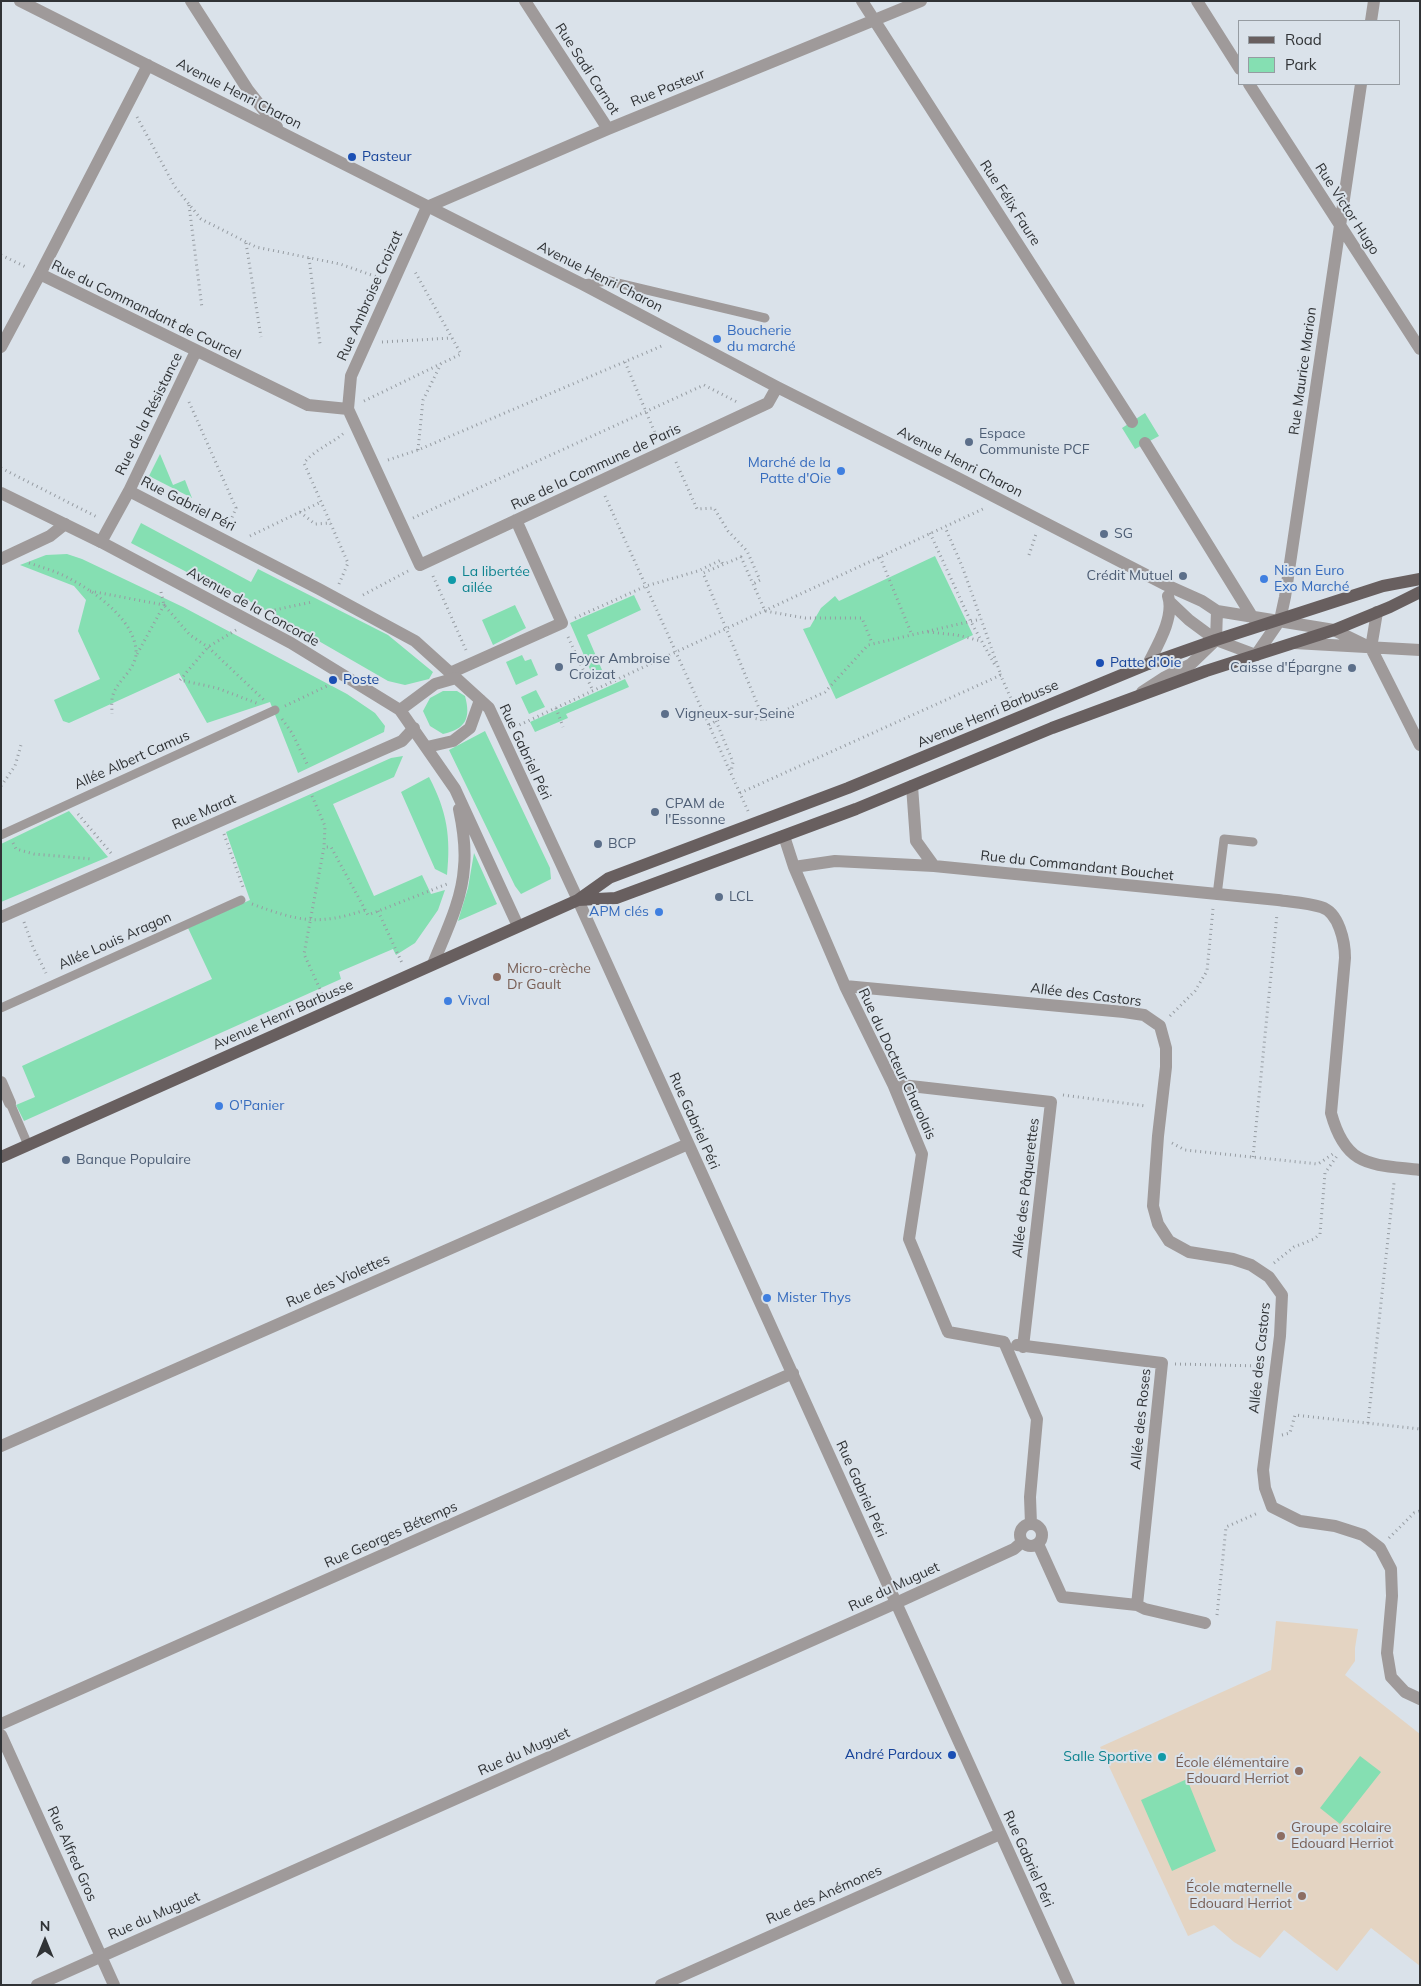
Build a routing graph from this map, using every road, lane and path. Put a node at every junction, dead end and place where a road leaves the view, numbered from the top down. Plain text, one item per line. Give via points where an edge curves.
1 (20, 1) edge
2 (191, 1) edge
3 (525, 1) edge
4 (862, 1) edge
5 (921, 1) edge
6 (1196, 1) edge
7 (1374, 1) edge
8 (875, 20) junction
9 (1371, 20) edge
10 (148, 65) junction
11 (1238, 66) edge
12 (1250, 85) edge
13 (1361, 85) edge
14 (129, 102) junction
15 (608, 129) junction
16 (279, 131) junction
17 (189, 205) junction
18 (427, 206) junction
19 (1339, 226) junction
20 (246, 242) junction
21 (406, 254) junction
22 (1, 255) edge
23 (309, 258) junction
24 (40, 274) junction
25 (393, 283) junction
26 (582, 284) junction
27 (202, 308) dead end
28 (765, 318) dead end
29 (261, 337) dead end
30 (683, 337) junction
31 (452, 338) junction
32 (320, 344) dead end
33 (365, 344) junction
34 (1, 347) edge
35 (1420, 349) edge
36 (196, 351) junction
37 (624, 362) junction
38 (442, 364) junction
39 (181, 384) junction
40 (777, 387) junction
41 (348, 409) junction
42 (753, 410) junction
43 (646, 412) junction
44 (1132, 422) dead end
45 (355, 425) junction
46 (1145, 444) dead end
47 (418, 450) junction
48 (667, 450) junction
49 (374, 465) junction
50 (1, 468) edge
51 (599, 482) junction
52 (129, 491) junction
53 (1, 493) edge
54 (1002, 500) junction
55 (321, 502) junction
56 (300, 512) junction
57 (516, 520) junction
58 (1040, 520) junction
59 (331, 523) junction
60 (65, 524) junction
61 (111, 524) junction
62 (401, 524) junction
63 (945, 526) junction
64 (930, 533) junction
65 (100, 542) junction
66 (228, 542) junction
67 (1029, 555) dead end
68 (880, 557) junction
69 (4, 558) edge
70 (423, 564) junction
71 (723, 565) junction
72 (157, 572) junction
73 (1420, 579) edge
74 (753, 584) junction
75 (1164, 584) junction
76 (646, 586) junction
77 (319, 589) junction
78 (90, 590) junction
79 (1420, 592) edge
80 (333, 596) junction
81 (1170, 602) junction
82 (346, 603) junction
83 (164, 605) junction
84 (765, 611) junction
85 (1217, 611) junction
86 (1378, 612) junction
87 (1253, 618) junction
88 (981, 619) junction
89 (1280, 620) junction
90 (250, 621) junction
91 (971, 622) junction
92 (562, 623) junction
93 (726, 629) junction
94 (1334, 630) junction
95 (925, 631) junction
96 (912, 634) junction
97 (1216, 640) junction
98 (982, 641) junction
99 (872, 643) junction
100 (1294, 643) junction
101 (208, 647) junction
102 (1371, 648) junction
103 (1420, 650) edge
104 (676, 652) junction
105 (1256, 655) junction
106 (136, 656) junction
107 (472, 663) junction
108 (1148, 664) junction
109 (453, 675) junction
110 (1001, 675) junction
111 (347, 677) junction
112 (593, 691) junction
113 (480, 700) junction
114 (1126, 702) junction
115 (556, 708) junction
116 (275, 710) junction
117 (400, 710) junction
118 (112, 714) dead end
119 (1020, 717) junction
120 (764, 720) junction
121 (716, 721) junction
122 (709, 725) junction
123 (563, 727) dead end
124 (414, 728) junction
125 (500, 734) junction
126 (21, 745) dead end
127 (1420, 745) edge
128 (427, 747) junction
129 (730, 773) junction
130 (311, 781) junction
131 (1, 786) edge
132 (912, 786) junction
133 (455, 789) junction
134 (740, 793) junction
135 (69, 804) junction
136 (220, 821) junction
137 (754, 824) junction
138 (4, 833) edge
139 (784, 836) junction
140 (1254, 842) dead end
141 (324, 847) junction
142 (121, 865) junction
143 (934, 866) junction
144 (794, 867) junction
145 (462, 878) junction
146 (1216, 894) junction
147 (241, 900) junction
148 (578, 900) junction
149 (1278, 900) junction
150 (20, 909) junction
151 (365, 910) junction
152 (378, 911) junction
153 (1, 917) edge
154 (310, 921) junction
155 (518, 926) junction
156 (432, 964) junction
157 (408, 975) junction
158 (53, 985) junction
159 (845, 986) junction
160 (1, 1008) edge
161 (330, 1010) junction
162 (1160, 1026) junction
163 (1, 1082) edge
164 (893, 1084) junction
165 (1051, 1102) junction
166 (10, 1103) joint
167 (1162, 1108) junction
168 (1158, 1136) junction
169 (688, 1144) junction
170 (28, 1145) junction
171 (1344, 1146) junction
172 (1, 1157) edge
173 (1253, 1157) junction
174 (1395, 1167) junction
175 (1420, 1170) edge
176 (1263, 1273) junction
177 (1004, 1342) junction
178 (1023, 1347) junction
179 (1162, 1363) junction
180 (1275, 1367) junction
181 (793, 1373) junction
182 (1368, 1423) junction
183 (1420, 1429) edge
184 (1267, 1437) junction
185 (1, 1446) edge
186 (1272, 1507) junction
187 (1420, 1511) edge
188 (1031, 1524) junction
189 (1022, 1542) junction
190 (1038, 1544) junction
191 (1380, 1548) junction
192 (896, 1603) junction
193 (1136, 1605) junction
194 (1205, 1623) joint
195 (1420, 1699) edge
196 (1, 1724) edge
197 (1, 1735) edge
198 (1000, 1834) junction
199 (102, 1956) junction
200 (37, 1985) edge
201 (114, 1985) edge
202 (661, 1985) edge
203 (1069, 1985) edge

1 - 10 street, Avenue Henri Charon
2 - 16 street via 248,90
3 - 15 street, Rue Sadi Carnot
4 - 8 street, Rue Félix Faure
5 - 8 street, Rue Pasteur
6 - 11 street
7 - 9 street
8 - 15 street, Rue Pasteur
8 - 44 street, Rue Félix Faure
10 - 14 street, Rue du Commandant de Courcel
10 - 16 street, Avenue Henri Charon
12 - 19 street, Rue Victor Hugo
13 - 19 street, Rue Maurice Marion
14 - 17 path via 170,178
14 - 24 street, Rue du Commandant de Courcel
15 - 18 street, Rue Pasteur
16 - 18 street, Avenue Henri Charon
17 - 20 path via 201,219
17 - 27 path
18 - 21 street, Rue Ambroise Croizat
18 - 26 street, Avenue Henri Charon
19 - 35 street, Rue Victor Hugo
19 - 89 street, Rue Maurice Marion
20 - 23 path
20 - 29 path
21 - 25 street, Rue Ambroise Croizat
21 - 31 path
22 - 24 path
23 - 25 path via 340,264
23 - 32 path
24 - 34 street
24 - 36 street, Rue du Commandant de Courcel
25 - 33 street, Rue Ambroise Croizat
26 - 28 lane via 609,280
26 - 30 street, Avenue Henri Charon
30 - 37 path
30 - 40 street, Avenue Henri Charon
31 - 33 path
31 - 38 path via 461,354
33 - 41 street, Rue Ambroise Croizat via 350,376
36 - 39 street, Rue de la Résistance
36 - 41 street, Rue du Commandant de Courcel via 308,405
37 - 43 path
37 - 47 path
38 - 41 path
38 - 47 path via 423,400
39 - 52 street, Rue de la Résistance
39 - 66 path via 236,508
40 - 42 street, Rue de la Commune de Paris via 768,403
40 - 54 street, Avenue Henri Charon
41 - 45 street, Rue Ambroise Croizat
42 - 43 path via 704,385
42 - 48 street, Rue de la Commune de Paris
43 - 48 path
43 - 62 path
45 - 49 street, Rue Ambroise Croizat
45 - 55 path via 304,462
46 - 87 street
47 - 49 path
48 - 51 street, Rue de la Commune de Paris
48 - 74 path via 697,509 714,508 728,532 747,551 760,580
49 - 62 street, Rue Ambroise Croizat
50 - 61 path
51 - 57 street, Rue de la Commune de Paris
51 - 76 path
52 - 61 street, Rue Gabriel Péri
52 - 66 street, Rue Gabriel Péri
53 - 60 street, Avenue de la Concorde
54 - 58 street, Avenue Henri Charon
54 - 63 path
55 - 56 path
55 - 59 path
56 - 59 path via 315,524
56 - 66 path
57 - 70 street, Rue de la Commune de Paris
57 - 92 street
58 - 67 path
58 - 75 street, Avenue Henri Charon
59 - 80 path via 348,563
60 - 65 street, Avenue de la Concorde
60 - 69 street via 50,536
61 - 65 street, Rue Gabriel Péri
62 - 70 street, Rue Ambroise Croizat
63 - 64 path
63 - 88 path
64 - 68 path
64 - 91 path
65 - 72 street, Avenue de la Concorde
66 - 77 street, Rue Gabriel Péri
68 - 84 path
68 - 96 path
69 - 78 path via 63,575
70 - 82 path
70 - 107 path
71 - 74 path via 741,557
71 - 76 path via 721,560 698,571
71 - 93 path via 703,573
72 - 83 path
72 - 90 street, Avenue de la Concorde
73 - 89 main road, Avenue Henri Barbusse via 1383,586
74 - 84 path
75 - 81 street
75 - 85 street, Avenue Henri Charon
76 - 92 path
76 - 104 path
77 - 80 street, Rue Gabriel Péri
77 - 90 path via 314,602 266,611
78 - 83 path
78 - 106 path via 125,621
79 - 86 main road, Avenue Henri Barbusse
80 - 82 street, Rue Gabriel Péri
81 - 97 street
81 - 108 street via 1162,636
82 - 109 street, Rue Gabriel Péri via 415,641
83 - 101 path via 190,635
83 - 106 path
84 - 93 path
84 - 99 path via 805,618 862,618
85 - 87 street, Avenue Henri Charon
85 - 97 street
86 - 94 main road, Avenue Henri Barbusse
86 - 102 street
87 - 89 street, Avenue Henri Charon
88 - 91 path
88 - 110 path
89 - 94 street, Avenue Henri Charon
89 - 97 main road, Avenue Henri Barbusse
89 - 105 street, Rue Maurice Marion
90 - 101 path
90 - 111 street, Avenue de la Concorde
91 - 95 path
91 - 98 path
92 - 107 street
92 - 112 path
93 - 104 path
93 - 120 path
94 - 100 main road, Avenue Henri Barbusse
94 - 102 street, Avenue Henri Charon
95 - 96 path
95 - 98 path
96 - 99 path
97 - 105 street
97 - 108 main road, Avenue Henri Barbusse
97 - 114 street via 1192,664
98 - 110 path
99 - 120 path via 825,692
100 - 102 street
100 - 105 main road, Avenue Henri Barbusse
101 - 116 path
101 - 116 path via 180,680 217,688
102 - 103 street
102 - 127 street
104 - 112 path
104 - 122 path
105 - 114 main road, Avenue Henri Barbusse
106 - 118 path via 113,694
107 - 109 street
108 - 119 main road, Avenue Henri Barbusse
109 - 113 street, Rue Gabriel Péri
109 - 117 street
110 - 119 path
110 - 134 path
111 - 116 path
111 - 117 street, Avenue de la Concorde
112 - 115 path
113 - 125 street, Rue Gabriel Péri via 488,708
113 - 128 street via 470,728 453,741
114 - 132 main road, Avenue Henri Barbusse via 1052,728
115 - 123 path
115 - 125 path
116 - 130 path via 292,733
116 - 135 lane, Allée Albert Camus
117 - 124 street, Avenue de la Concorde
119 - 137 main road, Avenue Henri Barbusse
120 - 121 path via 728,714
121 - 122 path
121 - 129 path via 733,762
122 - 129 path
124 - 128 street, Avenue de la Concorde
124 - 130 street, Rue Marat via 402,741
125 - 148 street, Rue Gabriel Péri
126 - 131 path via 15,766
128 - 133 street, Avenue de la Concorde
129 - 134 path
130 - 136 street, Rue Marat
130 - 141 path via 325,826
132 - 139 main road, Avenue Henri Barbusse
132 - 143 street via 916,841
133 - 145 street, Avenue de la Concorde via 464,836
133 - 155 street, Avenue de la Concorde
134 - 137 path
135 - 138 lane, Allée Albert Camus
135 - 142 path
136 - 142 street, Rue Marat
136 - 147 path via 244,891
137 - 148 main road, Avenue Henri Barbusse via 609,878
138 - 142 path via 16,849 34,854
139 - 144 street, Rue du Docteur Charolais
139 - 148 main road, Avenue Henri Barbusse via 616,898
140 - 146 lane via 1224,839
141 - 151 path via 331,847
141 - 154 path
142 - 150 street, Rue Marat
143 - 144 street, Rue du Commandant Bouchet via 835,861
143 - 146 street, Rue du Commandant Bouchet
144 - 159 street, Rue du Docteur Charolais
145 - 152 path
145 - 156 street, Avenue de la Concorde via 457,901
146 - 149 street, Rue du Commandant Bouchet
146 - 162 path via 1207,971 1195,991
147 - 154 path
147 - 158 lane, Allée Louis Aragon
148 - 155 main road, Avenue Henri Barbusse
148 - 169 street, Rue Gabriel Péri
149 - 171 street, Rue du Commandant Bouchet via 1323,907 1333,917 1345,943 1331,1113
149 - 173 path
150 - 153 street, Rue Marat
150 - 158 path via 32,947
151 - 152 path via 368,916
151 - 154 path
152 - 157 path
154 - 161 path via 304,954
155 - 156 main road, Avenue Henri Barbusse
156 - 157 main road, Avenue Henri Barbusse
157 - 161 main road, Avenue Henri Barbusse
158 - 160 lane, Allée Louis Aragon
159 - 162 street, Allée des Castors via 1124,1012 1144,1015
159 - 164 street, Rue du Docteur Charolais
161 - 170 main road, Avenue Henri Barbusse
162 - 167 street, Allée des Castors via 1166,1048
163 - 166 street
164 - 165 street, Allée des Pâquerettes
164 - 177 street, Rue du Docteur Charolais via 922,1154 910,1239 948,1332
165 - 167 path via 1057,1094
165 - 178 street, Allée des Pâquerettes
166 - 170 lane
167 - 168 street, Allée des Castors
168 - 173 path via 1185,1150
168 - 176 street, Allée des Castors via 1153,1206 1158,1224 1169,1241 1189,1252 1233,1259
169 - 181 street, Rue Gabriel Péri
169 - 185 street, Rue des Violettes
170 - 172 main road, Avenue Henri Barbusse
171 - 173 path via 1318,1164
171 - 174 street, Rue du Commandant Bouchet via 1357,1158 1374,1165
171 - 176 path via 1325,1173 1320,1234 1314,1240 1294,1247
174 - 175 street, Rue du Commandant Bouchet
174 - 182 path
176 - 180 street, Allée des Castors via 1282,1295
177 - 178 street, Allée des Roses
177 - 188 street via 1037,1419 1030,1497
178 - 179 street, Allée des Roses
179 - 180 path
179 - 193 street, Allée des Roses
180 - 184 street, Allée des Castors
181 - 192 street, Rue Gabriel Péri
181 - 196 street, Rue Georges Bétemps
182 - 183 path
182 - 184 path via 1295,1415 1290,1433
184 - 186 street, Allée des Castors via 1263,1470
186 - 191 street via 1300,1521 1335,1526 1363,1535
186 - 194 path via 1226,1527 1217,1618
187 - 191 path via 1414,1513
188 - 189 street via 1021,1529 1019,1536
188 - 190 street via 1040,1530 1042,1537
189 - 190 street via 1027,1546
189 - 192 street, Rue du Muguet
190 - 193 street via 1062,1597
191 - 195 street via 1392,1570 1387,1653 1392,1678 1405,1692
192 - 198 street, Rue Gabriel Péri
192 - 199 street, Rue du Muguet
193 - 194 street
197 - 199 street, Rue Alfred Gros
198 - 202 street, Rue des Anémones
198 - 203 street, Rue Gabriel Péri
199 - 200 street, Rue du Muguet
199 - 201 street, Rue Alfred Gros

